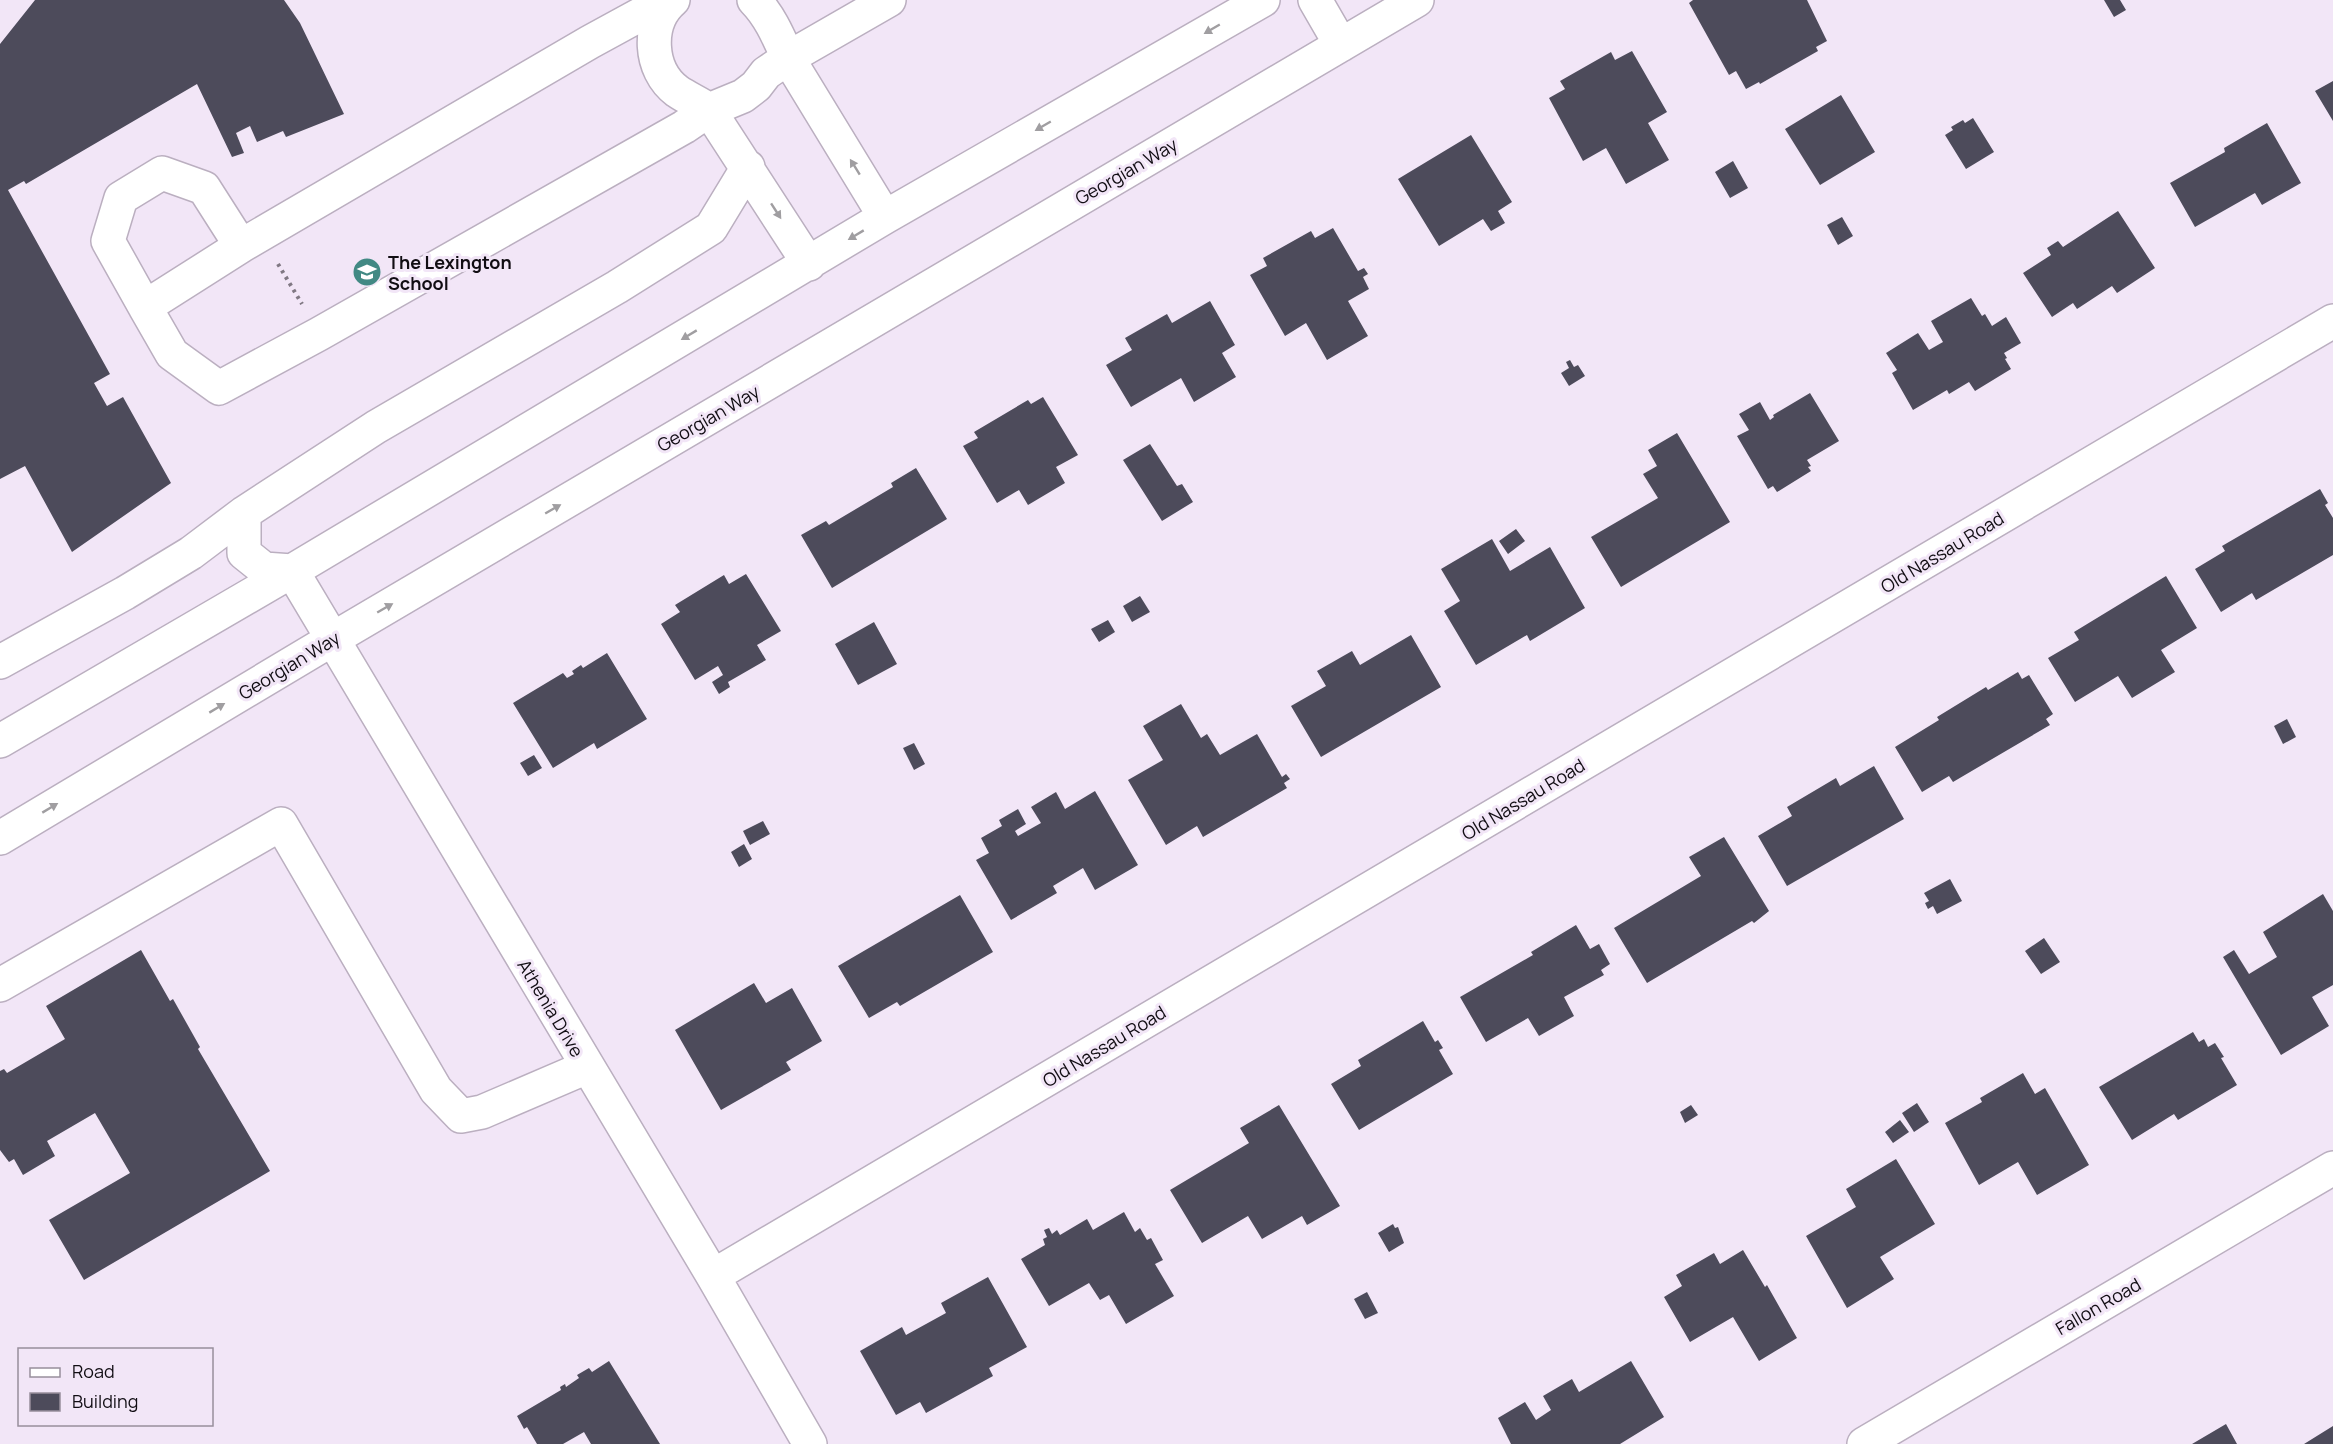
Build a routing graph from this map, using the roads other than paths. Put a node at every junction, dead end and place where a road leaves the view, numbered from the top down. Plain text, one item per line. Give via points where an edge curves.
1 (668, 0) edge
2 (673, 0) edge
3 (754, 0) edge
4 (889, 0) edge
5 (1263, 0) edge
6 (1315, 0) edge
7 (1417, 0) edge
8 (1341, 45) junction
9 (788, 58) junction
10 (709, 110) junction
11 (748, 167) junction
12 (885, 217) junction
13 (241, 246) junction
14 (809, 264) junction
15 (145, 307) junction
16 (2333, 321) edge
17 (244, 513) junction
18 (292, 572) junction
19 (331, 640) junction
20 (6, 657) edge
21 (0, 741) edge
22 (0, 838) edge
23 (0, 985) edge
24 (586, 1067) junction
25 (2333, 1168) edge
26 (713, 1276) junction
27 (810, 1444) edge
28 (1864, 1444) edge

1 - 13 street
2 - 10 street via 658,21 653,40 656,58 663,76 676,90
3 - 9 street
4 - 9 street
5 -> 12 street
6 - 8 street
7 - 8 street, Georgian Way
19 -> 8 street, Georgian Way
9 - 10 street via 743,96
12 -> 9 street
10 - 11 street
10 - 15 street via 219,388 172,354
11 -> 14 street
11 - 17 street via 711,228 376,427
12 -> 14 street
13 - 15 street
13 - 15 street via 204,188 162,173 121,198 108,241
14 -> 18 street
16 - 26 street, Old Nassau Road
17 - 18 street via 244,553 264,569
17 - 20 street via 191,553 125,593
18 - 19 street, Athenia Drive
18 - 21 street
22 -> 19 street, Georgian Way
19 - 24 street, Athenia Drive
23 - 24 street via 280,824 436,1090 461,1116 482,1112
24 - 26 street, Athenia Drive
25 - 28 street, Fallon Road
26 - 27 street, Athenia Drive

